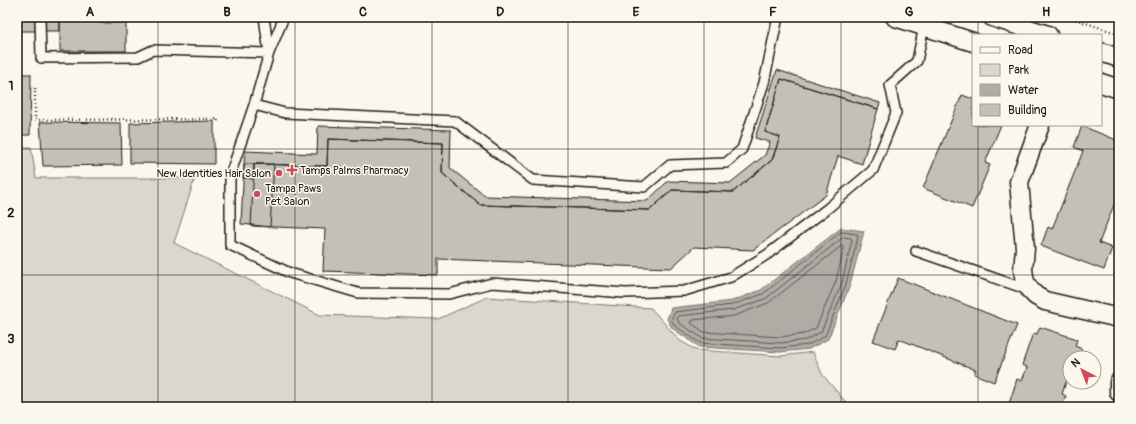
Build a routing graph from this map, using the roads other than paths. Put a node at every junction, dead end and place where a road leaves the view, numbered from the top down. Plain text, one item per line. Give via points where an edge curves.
1 (40, 17) edge
2 (264, 17) edge
3 (284, 17) edge
4 (778, 17) edge
5 (894, 17) edge
6 (992, 17) edge
7 (924, 26) junction
8 (1045, 34) edge
9 (972, 42) edge
10 (1102, 52) edge
11 (269, 53) junction
12 (1119, 58) edge
13 (1102, 83) edge
14 (1119, 88) edge
15 (254, 105) junction
16 (1040, 126) edge
17 (916, 251) dead end
18 (1030, 290) junction
19 (1119, 318) edge
20 (1119, 382) edge
21 (1119, 392) edge

1 - 11 lane via 41,58 138,57 153,50
2 - 11 lane
3 - 11 lane
4 - 15 lane via 764,83 742,149 726,163 670,165 644,187 533,180 455,121 285,113
5 - 7 street
6 - 8 street
7 - 9 street
7 - 15 lane via 917,61 890,85 896,113 873,170 768,254 731,277 684,291 624,292 492,284 448,294 358,293 290,273 230,245 230,174
10 - 12 street
11 - 15 lane
13 - 14 street
16 - 18 street via 1018,182 1025,248 1023,270 1025,282
17 - 18 lane
18 - 19 street via 1045,301
20 - 21 street

